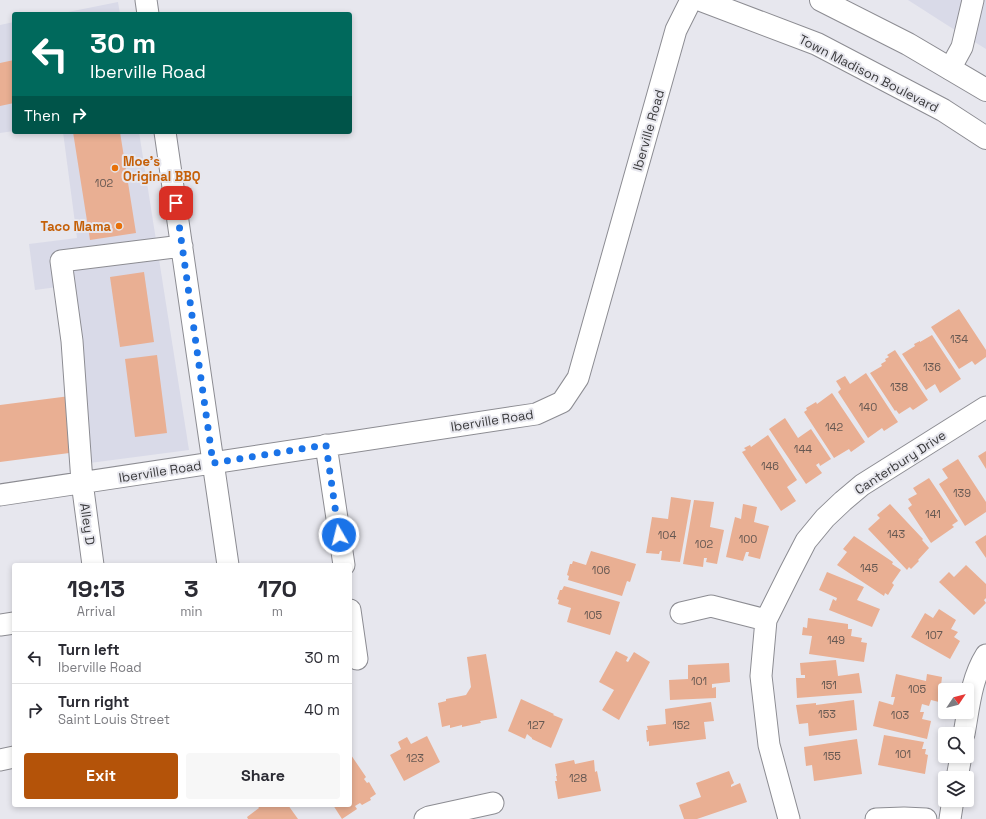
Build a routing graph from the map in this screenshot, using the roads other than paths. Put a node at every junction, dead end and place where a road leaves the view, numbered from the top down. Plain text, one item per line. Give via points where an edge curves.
1 (146, 0) edge
2 (691, 0) edge
3 (701, 0) edge
4 (821, 0) edge
5 (973, 0) edge
6 (148, 12) edge
7 (950, 69) junction
8 (986, 90) edge
9 (165, 134) edge
10 (986, 138) edge
11 (182, 246) junction
12 (986, 407) edge
13 (326, 445) junction
14 (213, 463) junction
15 (82, 482) junction
16 (0, 495) edge
17 (93, 563) edge
18 (228, 563) edge
19 (344, 563) edge
20 (681, 613) dead end
21 (766, 620) junction
22 (12, 623) edge
23 (352, 624) edge
24 (0, 625) edge
25 (986, 655) edge
26 (357, 658) dead end
27 (965, 727) edge
28 (12, 758) edge
29 (0, 760) edge
30 (493, 803) dead end
31 (952, 807) edge
32 (426, 819) edge
33 (789, 819) edge
34 (876, 819) edge
35 (926, 819) edge
36 (950, 819) edge

1 - 6 street
2 - 13 street, Iberville Road via 676,30 578,378 562,402 536,414
3 - 10 main road, Town Madison Boulevard via 817,44 943,110
4 - 7 main road via 908,44
5 - 7 street via 962,47
7 - 8 main road
9 - 11 street
11 - 14 street
11 - 15 street, Alley D via 61,261 72,341
12 - 21 street, Canterbury Drive via 862,485 842,501 806,541
13 - 14 street, Iberville Road
13 - 19 street
14 - 15 street, Iberville Road
14 - 18 street
15 - 16 street, Iberville Road
15 - 17 street, Alley D
20 - 21 street via 711,606
21 - 33 street, Canterbury Drive via 761,676 769,745
22 - 24 street
23 - 26 street
25 - 27 street via 972,685
28 - 29 street
30 - 32 street
31 - 36 street
34 - 35 street

